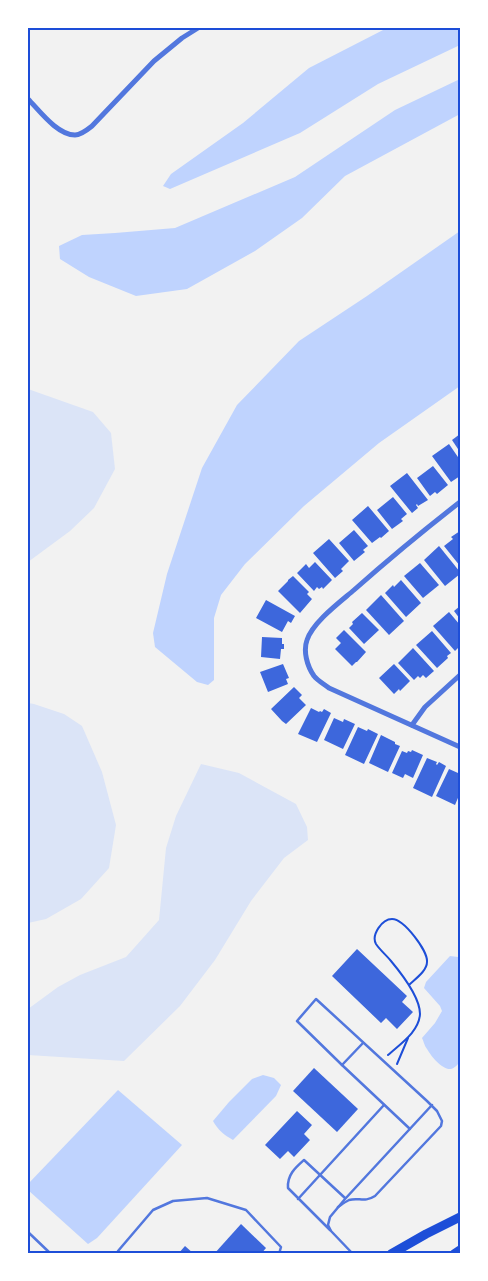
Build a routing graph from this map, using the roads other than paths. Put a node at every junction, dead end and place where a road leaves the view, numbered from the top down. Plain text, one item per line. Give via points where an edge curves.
1 (198, 28) edge
2 (28, 99) edge
3 (460, 502) edge
4 (460, 675) edge
5 (412, 725) junction
6 (460, 747) edge
7 (363, 1043) junction
8 (342, 1065) junction
9 (384, 1105) junction
10 (432, 1106) junction
11 (410, 1129) junction
12 (320, 1175) junction
13 (298, 1199) junction
14 (346, 1199) junction
15 (338, 1207) junction
16 (460, 1218) edge
17 (331, 1231) junction
18 (28, 1232) edge
19 (460, 1250) edge
20 (51, 1254) edge
21 (121, 1254) edge
22 (279, 1254) edge
23 (353, 1254) edge
24 (391, 1254) edge
25 (454, 1254) edge

1 - 2 street via 154,61 84,132 75,135 60,130
3 - 5 street via 334,607 307,639 308,666 314,677 329,688
4 - 5 street via 425,707
5 - 6 street
7 - 8 lane
7 - 8 lane via 316,999 297,1021
7 - 10 lane
8 - 9 lane
9 - 11 lane
9 - 12 lane
10 - 11 lane
10 - 15 lane via 438,1111 441,1126 370,1200 351,1199
11 - 14 lane
12 - 13 lane
12 - 13 lane via 304,1160 294,1170 287,1180 288,1188
12 - 14 lane
13 - 17 lane
14 - 15 lane
15 - 17 lane via 330,1217
16 - 24 main road
17 - 23 lane
18 - 20 lane
19 - 25 main road
21 - 22 lane via 118,1251 153,1210 173,1201 207,1198 246,1210 281,1247

